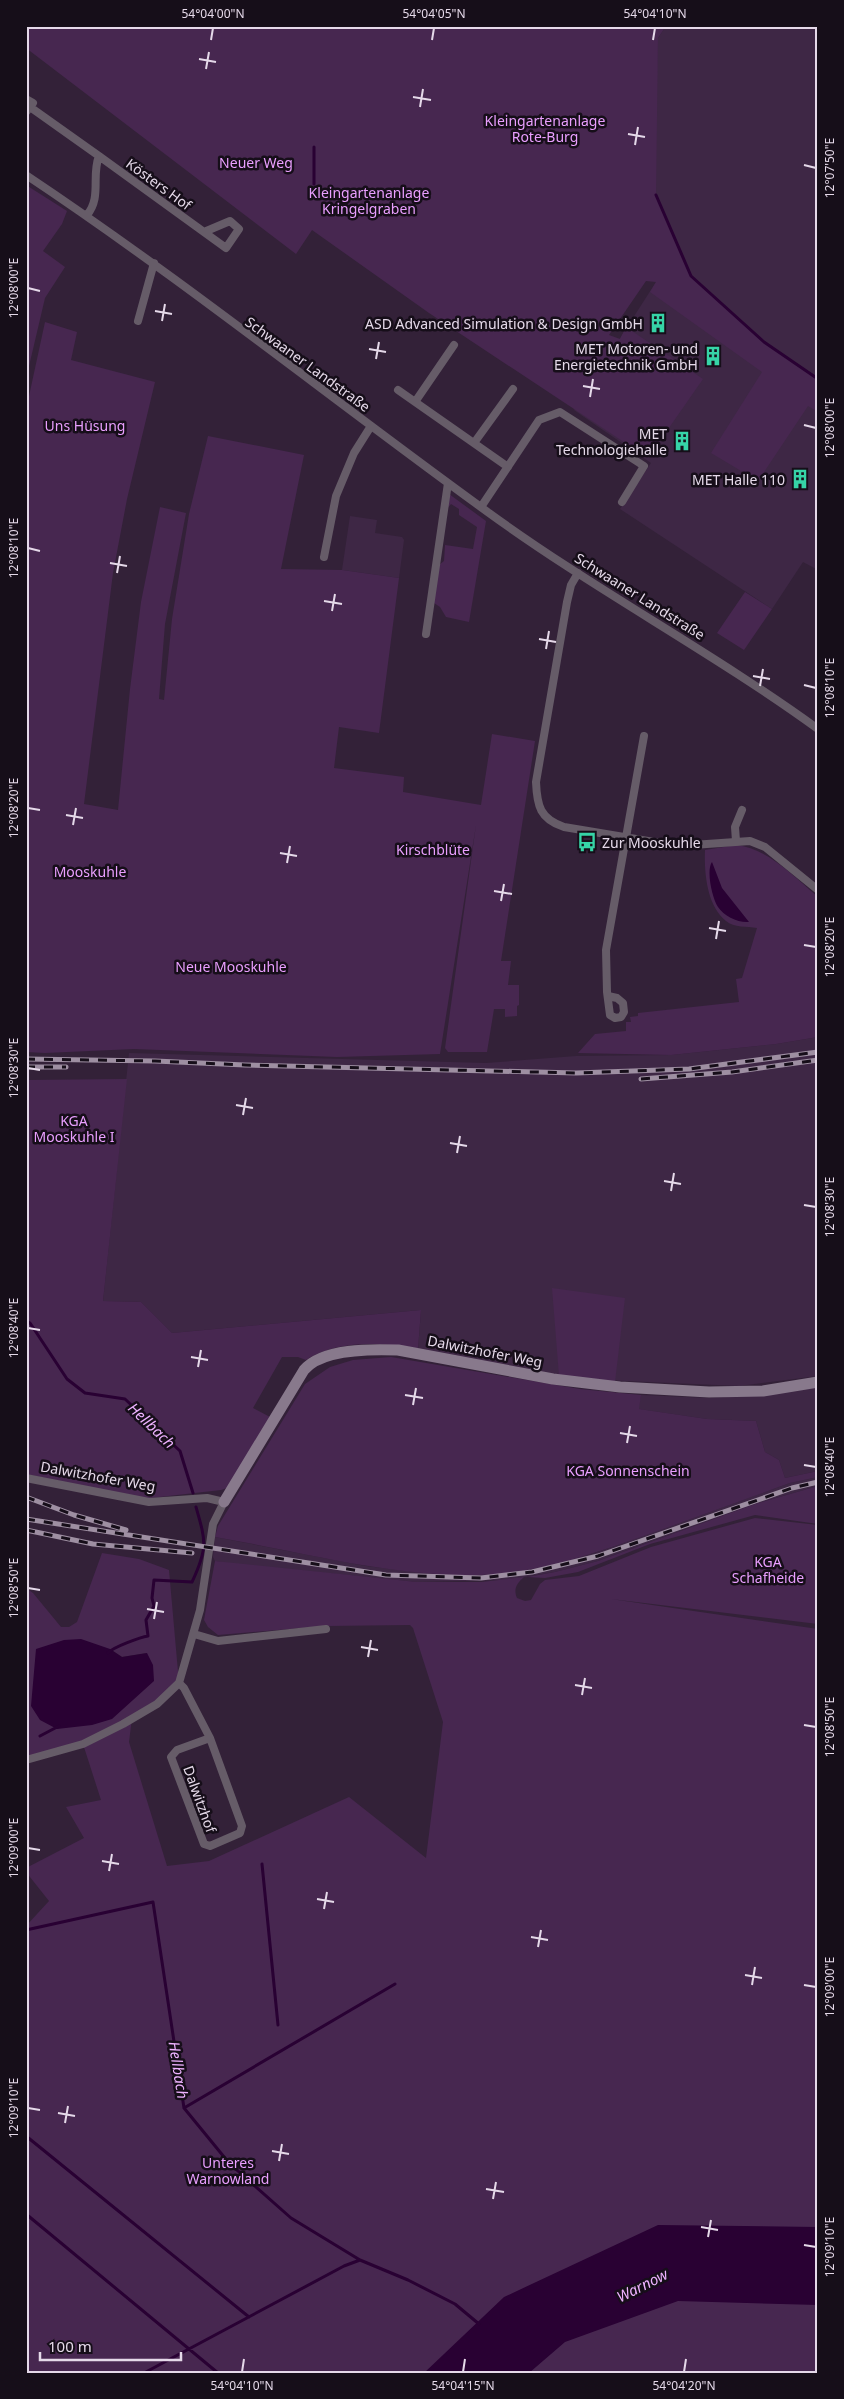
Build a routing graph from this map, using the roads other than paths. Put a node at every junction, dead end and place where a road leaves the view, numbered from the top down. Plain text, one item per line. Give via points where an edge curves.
1 (26, 99) edge
2 (28, 109) edge
3 (99, 156) junction
4 (26, 175) edge
5 (87, 215) junction
6 (204, 232) dead end
7 (154, 263) junction
8 (138, 321) dead end
9 (454, 345) dead end
10 (513, 389) dead end
11 (398, 390) dead end
12 (415, 402) junction
13 (371, 426) junction
14 (474, 443) junction
15 (508, 467) junction
16 (448, 483) junction
17 (622, 502) dead end
18 (481, 507) junction
19 (324, 557) dead end
20 (578, 573) junction
21 (426, 634) dead end
22 (818, 729) edge
23 (644, 736) dead end
24 (742, 810) dead end
25 (626, 838) junction
26 (736, 841) junction
27 (818, 890) edge
28 (608, 996) dead end
29 (818, 1382) edge
30 (26, 1478) edge
31 (224, 1502) junction
32 (326, 1629) dead end
33 (194, 1634) junction
34 (179, 1683) junction
35 (210, 1738) junction
36 (26, 1760) edge

1 - 2 street, Kösters Hof via 33,103
2 - 3 street, Kösters Hof
3 - 5 street via 94,170 95,202
3 - 6 street, Kösters Hof
4 - 5 street, Schwaaner Landstraße
5 - 7 street, Schwaaner Landstraße
7 - 8 street
7 - 13 street, Schwaaner Landstraße
9 - 12 street
10 - 14 street
11 - 12 street
12 - 14 street
13 - 16 street, Schwaaner Landstraße
13 - 19 street via 338,488
14 - 15 street
15 - 17 street via 539,420 560,412 644,466
15 - 18 street
16 - 18 street, Schwaaner Landstraße
16 - 21 street
18 - 20 street, Schwaaner Landstraße
20 - 22 street, Schwaaner Landstraße via 704,651
20 - 25 street via 567,602 536,782 536,800 543,815 554,824
23 - 25 street
24 - 26 street via 735,827
25 - 26 street via 686,846
25 - 28 street via 606,950
26 - 27 street via 750,841 764,847
29 - 31 street, Dalwitzhofer Weg via 763,1391 646,1389 553,1380 398,1350 337,1354 316,1360 304,1370
30 - 31 street, Dalwitzhofer Weg via 149,1502 207,1498
31 - 33 street, Dalwitzhofer Weg via 211,1537
32 - 33 street via 218,1641
33 - 34 street
34 - 35 street, Dalwitzhof
34 - 36 street via 157,1704 123,1724 83,1744
35 - 35 street, Dalwitzhof via 177,1750 171,1757 204,1844 210,1846 240,1834 242,1826

